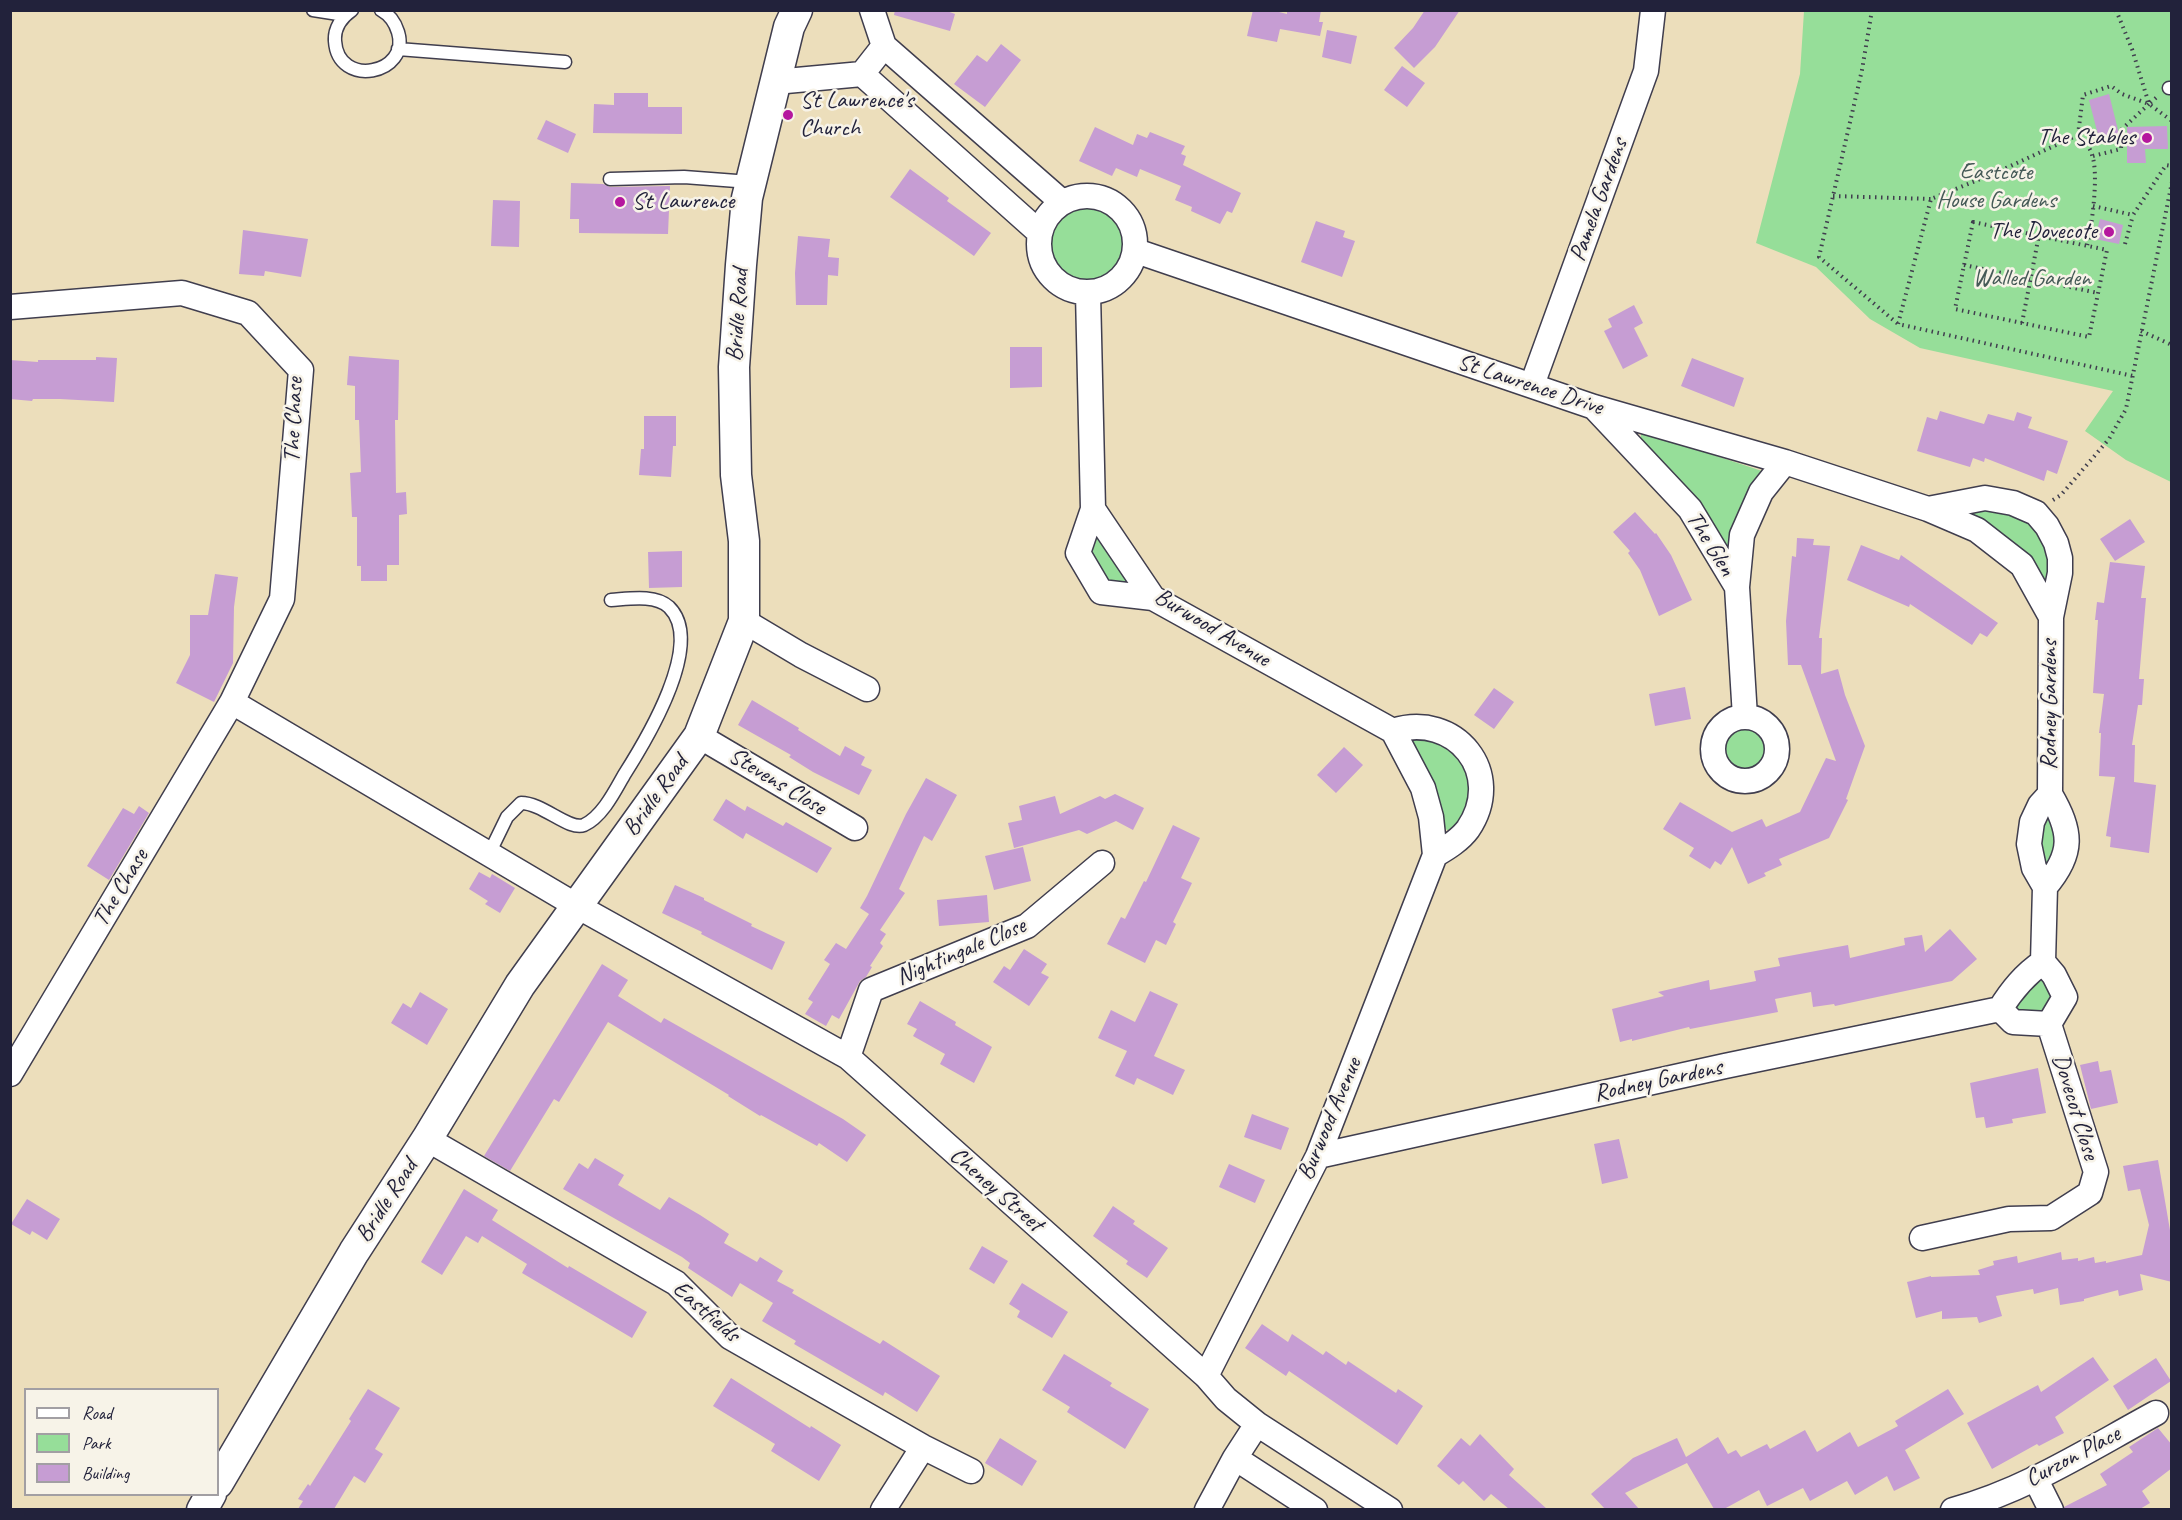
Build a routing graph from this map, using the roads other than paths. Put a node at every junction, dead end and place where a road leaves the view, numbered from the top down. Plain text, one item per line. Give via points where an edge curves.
1 (313, 10) edge
2 (797, 10) edge
3 (872, 10) edge
4 (1653, 10) edge
5 (384, 11) edge
6 (349, 13) edge
7 (884, 46) junction
8 (398, 49) junction
9 (565, 62) dead end
10 (862, 74) junction
11 (775, 82) junction
12 (610, 179) dead end
13 (750, 182) junction
14 (1062, 202) junction
15 (1040, 233) junction
16 (1136, 251) junction
17 (1088, 293) junction
18 (10, 307) edge
19 (1532, 386) junction
20 (1594, 407) junction
21 (1785, 462) junction
22 (1093, 508) junction
23 (1928, 509) junction
24 (1737, 587) junction
25 (1153, 598) junction
26 (611, 600) dead end
27 (2051, 617) junction
28 (744, 621) junction
29 (867, 689) dead end
30 (231, 702) junction
31 (1744, 717) dead end
32 (1393, 731) junction
33 (699, 736) junction
34 (2050, 794) junction
35 (855, 828) dead end
36 (489, 854) junction
37 (1435, 855) junction
38 (1102, 863) dead end
39 (2045, 887) junction
40 (577, 906) junction
41 (2043, 962) junction
42 (2000, 1009) junction
43 (2049, 1023) junction
44 (848, 1057) junction
45 (10, 1074) edge
46 (427, 1138) junction
47 (1318, 1156) junction
48 (1922, 1238) dead end
49 (1206, 1376) junction
50 (2156, 1413) dead end
51 (1257, 1424) junction
52 (923, 1447) junction
53 (1235, 1458) junction
54 (971, 1471) dead end
55 (2035, 1478) junction
56 (219, 1481) edge
57 (210, 1496) edge
58 (202, 1509) edge
59 (883, 1509) edge
60 (1207, 1509) edge
61 (1315, 1509) edge
62 (1390, 1509) edge
63 (1953, 1509) edge
64 (2050, 1509) edge

1 - 6 lane
2 - 11 street, Bridle Road
3 - 7 street
4 - 19 street, Pamela Gardens via 1646,72
5 - 8 lane via 395,22
6 - 8 lane via 338,25 335,37 341,59 350,67 367,71 384,67
7 - 10 street
7 - 14 street
8 - 9 lane
10 - 11 street
10 - 15 street
11 - 13 street, Bridle Road
12 - 13 lane via 684,177
13 - 28 street, Bridle Road via 734,367 736,475 744,541
14 - 15 street via 1046,218
14 - 16 street via 1077,196 1094,196 1118,206 1132,223
15 - 17 street via 1040,257 1047,271 1059,284
16 - 17 street via 1131,267 1118,282
16 - 19 street, St Lawrence Drive
17 - 22 street
18 - 30 street, The Chase via 182,293 248,313 301,370 282,600
19 - 20 street, St Lawrence Drive
20 - 21 street, St Lawrence Drive
20 - 24 street, The Glen via 1690,509
21 - 23 street, St Lawrence Drive
21 - 24 street via 1761,492 1742,535
22 - 25 street, Burwood Avenue
22 - 25 street via 1078,553 1101,592
23 - 27 street, St Lawrence Drive via 1977,530 2022,565
23 - 27 street, St Lawrence Drive via 1985,498 2013,503 2036,513 2047,526 2060,558
24 - 31 street, The Glen
25 - 32 street, Burwood Avenue
26 - 36 lane via 653,599 668,605 676,617 678,663 669,693 646,741 610,798 584,825 576,826 531,803 521,803 507,817
27 - 34 street, Rodney Gardens
28 - 29 street via 801,656
28 - 33 street, Bridle Road
30 - 36 street
30 - 45 street, The Chase
32 - 37 street, Burwood Avenue via 1423,788
32 - 37 street via 1406,727 1445,732 1461,743 1481,776 1482,795 1467,830
33 - 35 street, Stevens Close
33 - 40 street, Bridle Road
34 - 39 street, Rodney Gardens via 2032,822 2029,844 2034,868
34 - 39 street, Rodney Gardens via 2067,834 2059,871
36 - 40 street
37 - 47 street, Burwood Avenue
38 - 44 street, Nightingale Close via 1027,926 871,990
39 - 41 street, Rodney Gardens
40 - 44 street, Cheney Street
40 - 46 street, Bridle Road via 520,985
41 - 42 street via 2028,972
41 - 43 street via 2064,997
42 - 43 street via 2013,1022
42 - 47 street, Rodney Gardens
43 - 48 street, Dovecot Close via 2096,1172 2090,1193 2051,1218 2008,1219
44 - 49 street, Cheney Street
46 - 52 street, Eastfields via 676,1283 729,1337
46 - 56 street, Bridle Road via 354,1252
47 - 49 street, Burwood Avenue
49 - 51 street, Cheney Street via 1226,1399
50 - 55 street, Curzon Place
51 - 53 street
51 - 62 street, Cheney Street
52 - 54 street, Eastfields
52 - 59 street
53 - 60 street
53 - 61 street
55 - 63 street, Curzon Place
55 - 64 street
57 - 58 street

